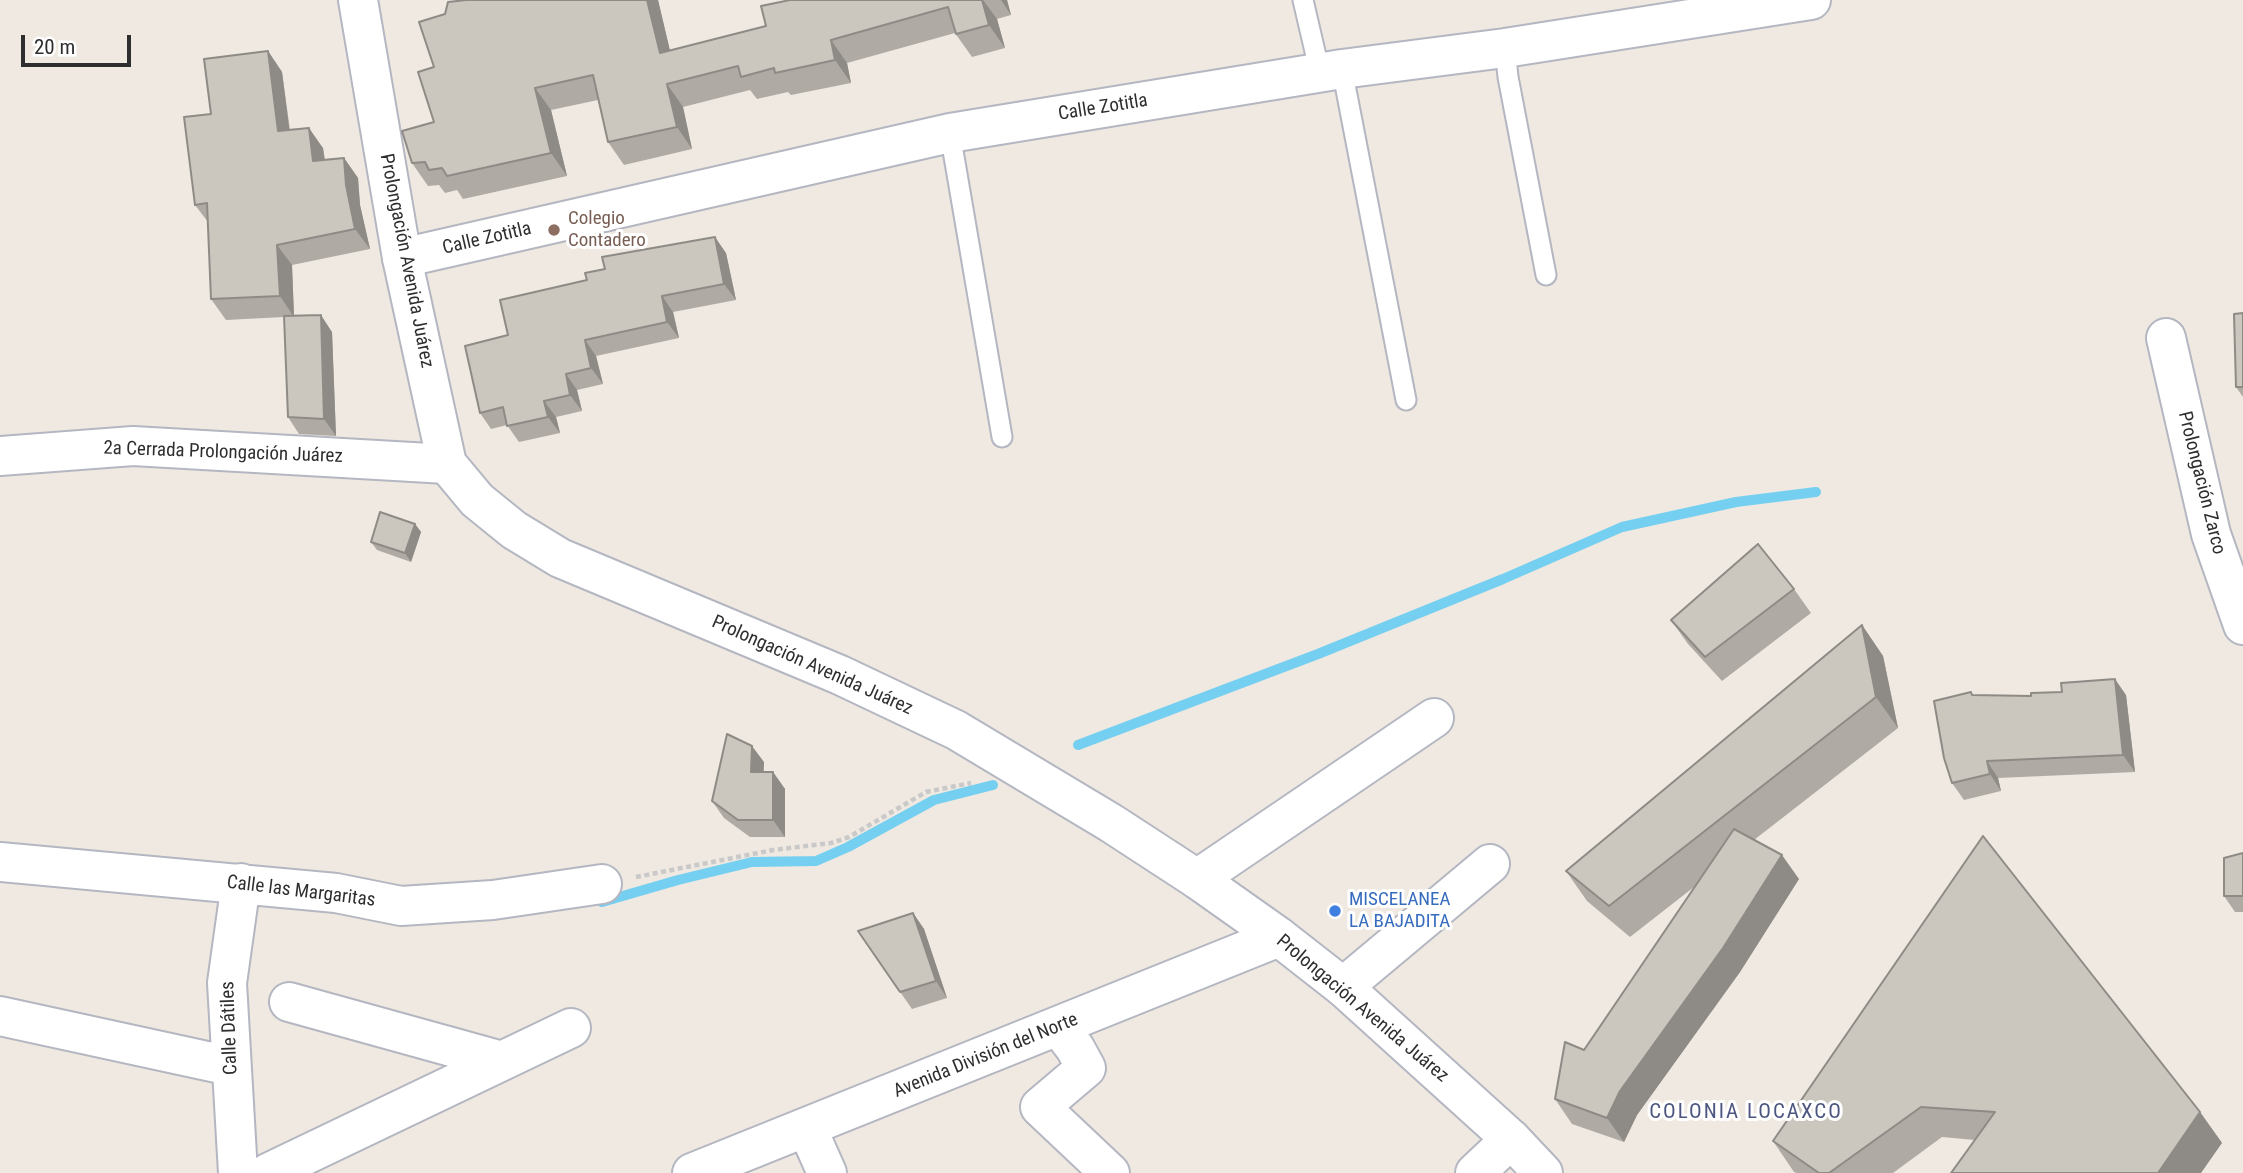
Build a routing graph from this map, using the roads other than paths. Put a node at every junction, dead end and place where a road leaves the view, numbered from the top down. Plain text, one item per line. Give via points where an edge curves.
1 (358, 0) edge
2 (1303, 0) edge
3 (1811, 0) edge
4 (1505, 48) junction
5 (1331, 71) junction
6 (950, 133) junction
7 (402, 258) junction
8 (1546, 275) dead end
9 (2166, 338) dead end
10 (1406, 400) dead end
11 (1002, 438) dead end
12 (0, 456) edge
13 (447, 464) junction
14 (2227, 535) edge
15 (2243, 625) edge
16 (1434, 718) dead end
17 (0, 862) edge
18 (1490, 864) dead end
19 (1197, 879) junction
20 (241, 883) junction
21 (601, 884) road end
22 (1279, 937) junction
23 (1343, 987) junction
24 (289, 1002) dead end
25 (0, 1016) edge
26 (1059, 1027) junction
27 (570, 1028) dead end
28 (502, 1060) junction
29 (230, 1066) junction
30 (807, 1128) junction
31 (1492, 1157) edge
32 (238, 1173) edge
33 (268, 1173) edge
34 (692, 1173) edge
35 (827, 1173) edge
36 (1110, 1173) edge
37 (1543, 1173) edge

1 - 7 street, Prolongación Avenida Juárez
2 - 5 lane
3 - 4 street, Calle Zotitla
4 - 5 street, Calle Zotitla
4 - 8 lane
5 - 6 street, Calle Zotitla
5 - 10 lane
6 - 7 street, Calle Zotitla
6 - 11 lane
7 - 13 street, Prolongación Avenida Juárez
9 - 14 street, Prolongación Zarco
12 - 13 street, 2a Cerrada Prolongación Juárez via 133,446
13 - 19 street, Prolongación Avenida Juárez via 477,500 513,530 560,558 840,675 956,730
14 - 15 street, Prolongación Zarco
16 - 19 street
17 - 20 street, Calle las Margaritas
18 - 23 street
19 - 22 street, Prolongación Avenida Juárez
20 - 21 street, Calle las Margaritas via 336,893 401,906 493,900
20 - 29 street, Calle Dátiles via 227,983
22 - 23 street, Prolongación Avenida Juárez
22 - 26 street, Avenida División del Norte
23 - 31 street, Prolongación Avenida Juárez
24 - 28 street
25 - 29 street
26 - 30 street, Avenida División del Norte
26 - 36 street via 1086,1068 1040,1107
27 - 28 street
28 - 33 street
29 - 32 street, Calle Dátiles
30 - 34 street, Avenida División del Norte
30 - 35 street
31 - 37 street, Prolongación Avenida Juárez

